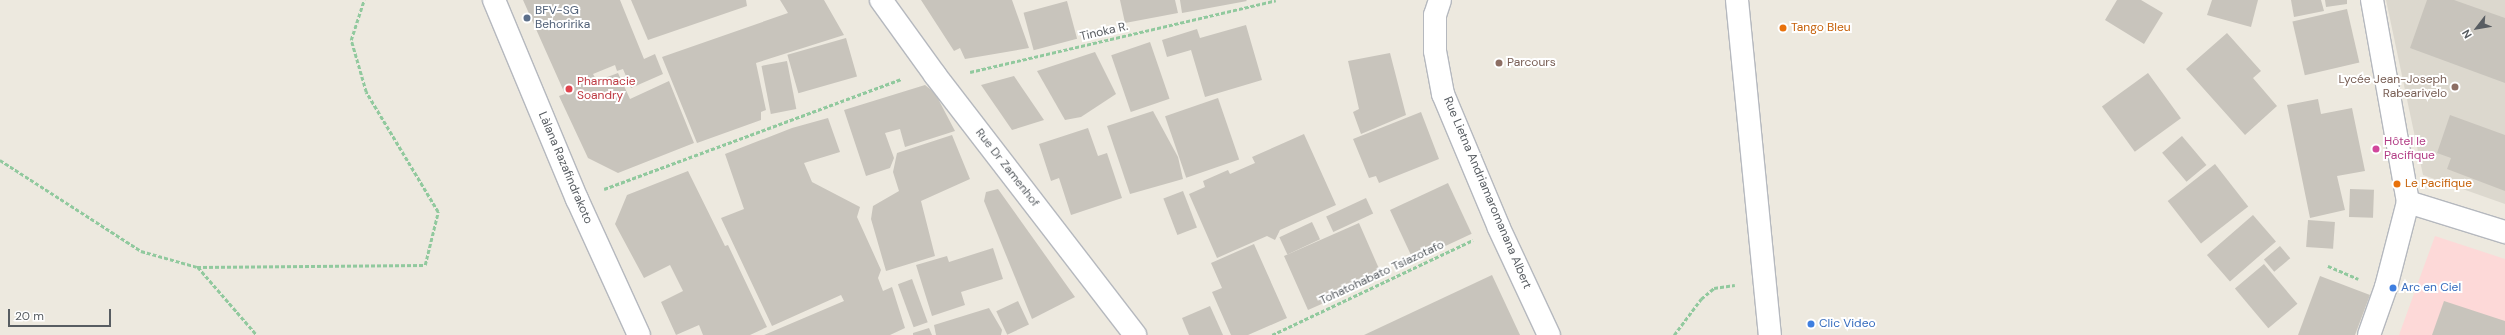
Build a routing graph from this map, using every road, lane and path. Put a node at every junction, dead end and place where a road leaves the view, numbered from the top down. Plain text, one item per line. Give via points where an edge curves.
1 (364, 0) edge
2 (494, 0) edge
3 (881, 0) edge
4 (1276, 0) edge
5 (1440, 0) edge
6 (1737, 0) edge
7 (2372, 0) edge
8 (935, 75) junction
9 (0, 160) edge
10 (577, 199) junction
11 (2408, 202) junction
12 (1499, 228) junction
13 (2505, 232) edge
14 (197, 267) junction
15 (1765, 280) junction
16 (257, 335) edge
17 (639, 335) edge
18 (1135, 335) edge
19 (1272, 335) edge
20 (1549, 335) edge
21 (1674, 335) edge
22 (1770, 335) edge
23 (2369, 335) edge

1 - 14 path via 351,40 366,92 438,212 425,265
2 - 10 street, Làlana Razafindrakoto
3 - 8 street, Rue Dr Zamenhof
4 - 8 path, Tinoka R. via 979,71
5 - 12 street, Rue Lietna Andriamaromanana Albert via 1435,15 1435,51 1444,94
6 - 15 street
7 - 11 street
8 - 10 path, Tinoka R. via 900,79
8 - 18 street, Rue Dr Zamenhof
9 - 14 path via 141,251
10 - 17 street, Làlana Razafindrakoto
11 - 13 street
11 - 23 street via 2386,287
12 - 19 path, Tohatohabato Tsiazotafo
12 - 20 street, Rue Lietna Andriamaromanana Albert
14 - 16 path
15 - 21 path via 1714,288 1701,299
15 - 22 street

